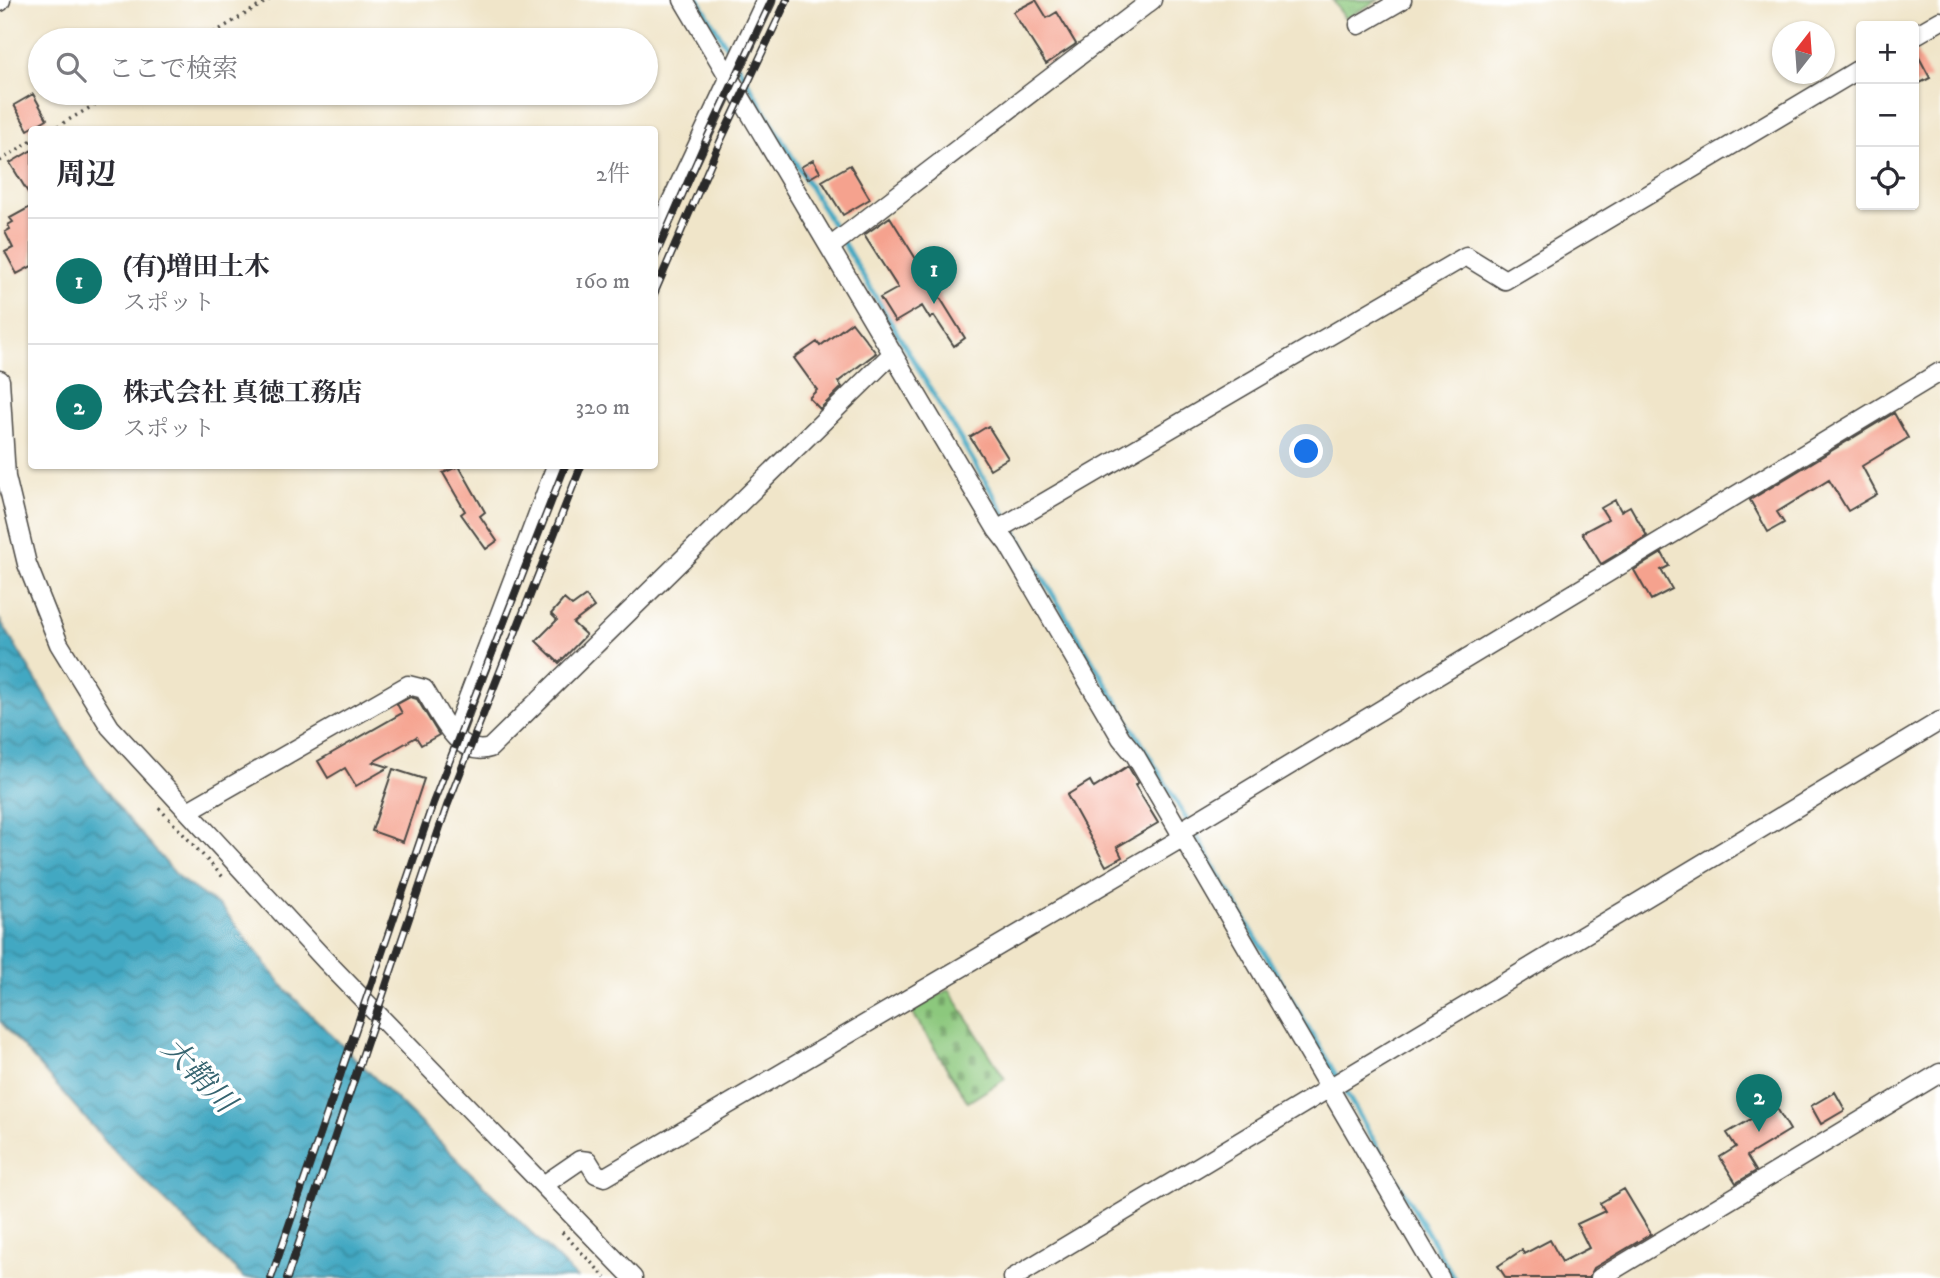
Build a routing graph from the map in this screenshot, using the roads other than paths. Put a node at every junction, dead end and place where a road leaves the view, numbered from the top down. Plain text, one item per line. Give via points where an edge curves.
1 (683, 0) edge
2 (766, 0) edge
3 (1152, 0) edge
4 (1402, 0) edge
5 (1940, 21) edge
6 (1359, 25) dead end
7 (1919, 33) edge
8 (733, 68) junction
9 (1856, 71) edge
10 (658, 229) edge
11 (837, 242) junction
12 (893, 353) junction
13 (1940, 372) edge
14 (0, 380) edge
15 (555, 469) edge
16 (1006, 526) junction
17 (1940, 721) edge
18 (454, 735) junction
19 (188, 811) junction
20 (1184, 831) junction
21 (1940, 1073) edge
22 (1335, 1083) junction
23 (545, 1184) junction
24 (633, 1278) edge
25 (1013, 1278) edge
26 (1440, 1278) edge
27 (1601, 1278) edge

1 - 8 street
2 - 8 street
3 - 11 street
4 - 6 street
5 - 7 street
8 - 10 street
8 - 11 street
9 - 16 street via 1505,280 1466,256
11 - 12 street
12 - 16 street
12 - 18 street via 490,748 479,752 465,747
13 - 20 street
14 - 19 street via 6,477 27,564 59,644 110,727
15 - 18 street
16 - 20 street via 1008,544
17 - 22 street
18 - 19 street via 424,689 408,685
19 - 23 street via 325,960
20 - 22 street
20 - 23 street via 605,1177 596,1174 589,1161 580,1160
21 - 27 street
22 - 25 street
22 - 26 street
23 - 24 street

